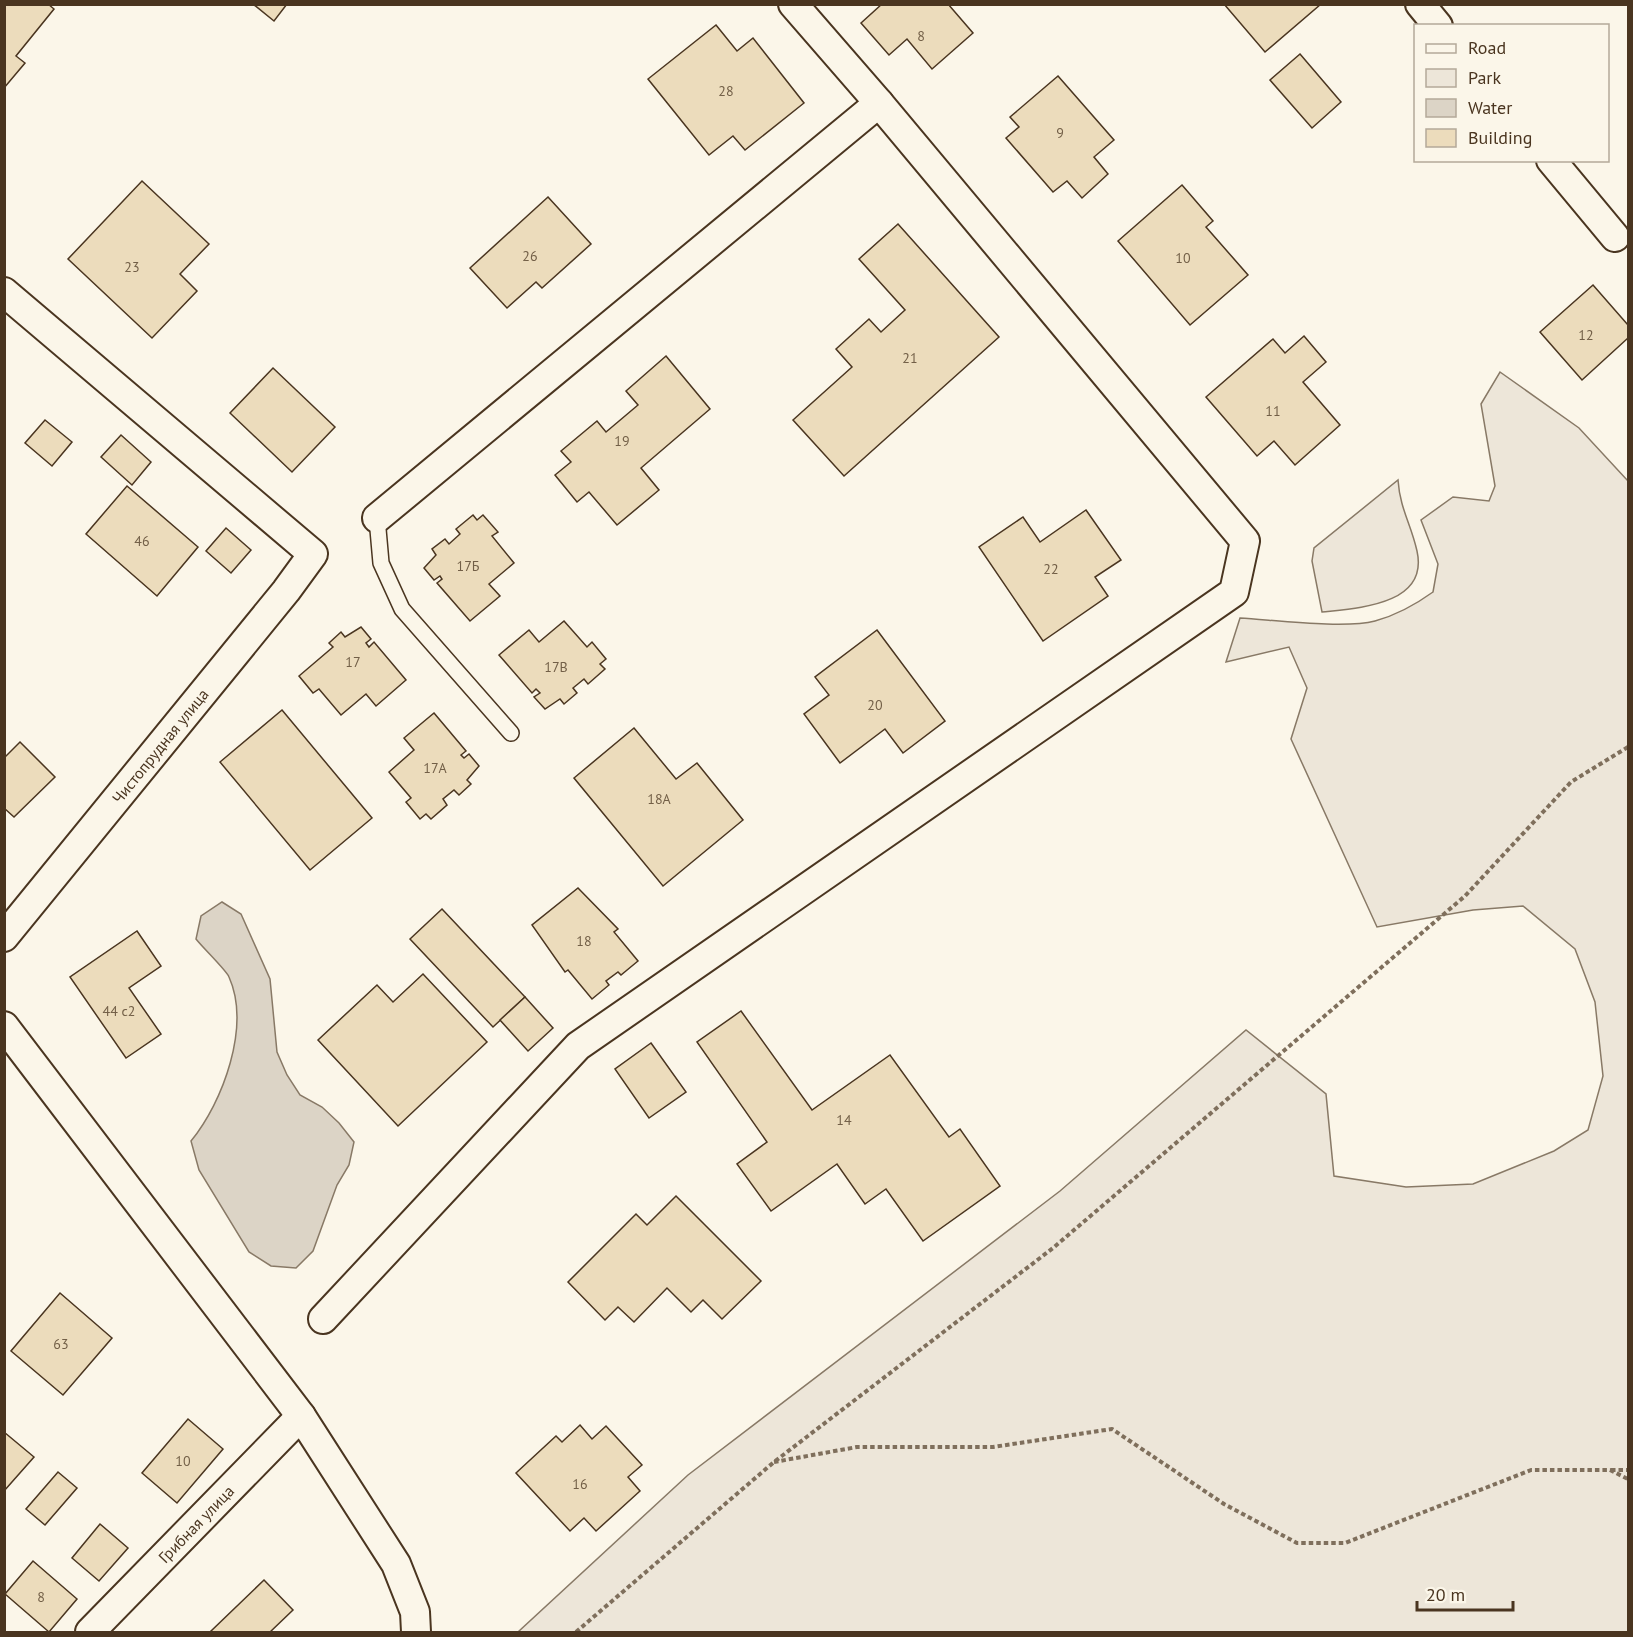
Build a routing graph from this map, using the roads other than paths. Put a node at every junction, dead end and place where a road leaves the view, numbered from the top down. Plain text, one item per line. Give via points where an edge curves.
1 (794, 4) edge
2 (1420, 4) edge
3 (1436, 24) edge
4 (879, 103) junction
5 (1553, 162) edge
6 (1615, 237) dead end
7 (4, 292) edge
8 (377, 519) joint
9 (511, 733) dead end
10 (4, 937) edge
11 (4, 1026) edge
12 (323, 1319) dead end
13 (301, 1416) junction
14 (90, 1632) edge
15 (416, 1632) edge

1 - 4 street
2 - 3 street
4 - 8 street
4 - 12 street via 1245,541 1234,592 578,1046
5 - 6 street
7 - 10 street, Чистопрудная улица via 313,554
8 - 9 lane via 381,564 402,609
11 - 13 street
13 - 14 street, Грибная улица
13 - 15 street via 396,1564 415,1612

